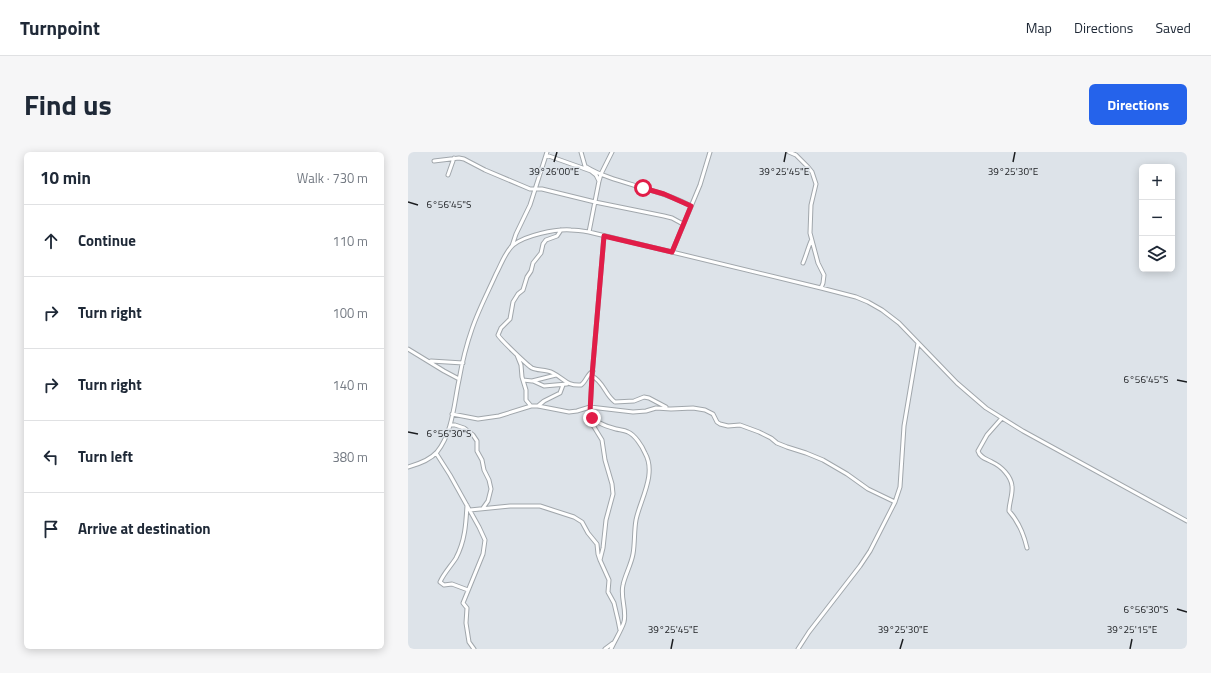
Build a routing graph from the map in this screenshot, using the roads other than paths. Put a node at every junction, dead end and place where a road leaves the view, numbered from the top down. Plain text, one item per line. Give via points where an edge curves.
1 (581, 152) edge
2 (612, 152) edge
3 (710, 152) edge
4 (789, 152) edge
5 (547, 153) edge
6 (454, 158) junction
7 (434, 161) dead end
8 (601, 174) junction
9 (448, 175) dead end
10 (599, 181) junction
11 (535, 189) junction
12 (595, 202) junction
13 (691, 206) junction
14 (683, 224) junction
15 (561, 230) junction
16 (589, 232) junction
17 (604, 236) junction
18 (811, 241) junction
19 (512, 246) junction
20 (672, 252) junction
21 (803, 263) dead end
22 (821, 288) junction
23 (918, 343) junction
24 (408, 349) edge
25 (516, 353) junction
26 (428, 361) junction
27 (463, 363) junction
28 (593, 371) junction
29 (556, 375) junction
30 (592, 376) junction
31 (459, 379) junction
32 (523, 380) junction
33 (533, 381) junction
34 (569, 384) junction
35 (563, 385) junction
36 (531, 406) junction
37 (538, 406) junction
38 (590, 407) junction
39 (671, 409) junction
40 (452, 414) junction
41 (591, 416) junction
42 (1002, 418) junction
43 (450, 425) junction
44 (436, 453) junction
45 (408, 467) edge
46 (895, 502) junction
47 (467, 504) junction
48 (482, 509) junction
49 (470, 510) junction
50 (1187, 522) edge
51 (1027, 548) dead end
52 (600, 560) junction
53 (468, 590) junction
54 (620, 632) junction
55 (613, 643) junction
56 (474, 649) edge
57 (605, 649) edge
58 (611, 649) edge
59 (798, 649) edge

1 - 8 street via 585,166
2 - 8 street
3 - 13 street
4 - 18 street via 808,167 815,179 811,204
5 - 10 street via 591,171
5 - 11 street
6 - 7 street
6 - 9 street
6 - 11 street via 459,156 525,187
8 - 10 street
8 - 13 street via 664,194
10 - 12 street
11 - 12 street
11 - 19 street
12 - 14 street via 664,216
12 - 16 street
13 - 14 street
14 - 20 street
15 - 16 street
15 - 19 street via 532,236
15 - 25 street via 557,236 543,244 523,290 513,302 510,319 498,333 498,336
16 - 17 street
17 - 20 street
17 - 28 street
18 - 21 street
18 - 22 street via 824,275
19 - 27 street via 499,268 472,328
20 - 22 street
22 - 23 street via 856,297 875,306 893,318
23 - 42 street via 972,396
23 - 46 street via 904,426 902,475
24 - 26 street
25 - 29 street via 532,368 543,369
25 - 32 street
26 - 27 street
26 - 31 street
27 - 31 street
28 - 30 street
28 - 34 street via 581,385
29 - 33 street
29 - 34 street
30 - 38 street
30 - 39 street via 600,381 614,402 634,401 644,397
31 - 40 street
32 - 33 street
32 - 36 street via 526,400
33 - 35 street via 544,386
34 - 35 street
35 - 37 street via 560,393
36 - 37 street
36 - 40 street via 478,419
37 - 38 street via 569,412
38 - 39 street via 633,412 656,408
38 - 41 street
39 - 46 street via 705,410 713,414 720,424 740,425 754,430 777,443 833,466 868,489
40 - 43 street
41 - 52 street via 591,422 602,440 613,492
41 - 54 street via 606,426 631,434 648,460 648,482 636,518 633,553 622,588 625,619
42 - 50 street
42 - 51 street via 987,434 978,454 998,465 1011,481 1009,511 1022,531
43 - 44 street
43 - 48 street via 464,428 477,441 477,451 491,489 488,501
44 - 45 street via 422,463
44 - 47 street
46 - 59 street via 870,551
47 - 49 street
47 - 53 street via 465,535 456,557 440,582 442,585 452,584
48 - 49 street
48 - 52 street via 540,506 574,516 582,522 597,544
49 - 53 street via 483,534 485,545
52 - 54 street via 609,580 607,590 614,603
53 - 56 street via 463,603 467,609 469,642
54 - 55 street
55 - 57 street
55 - 58 street

